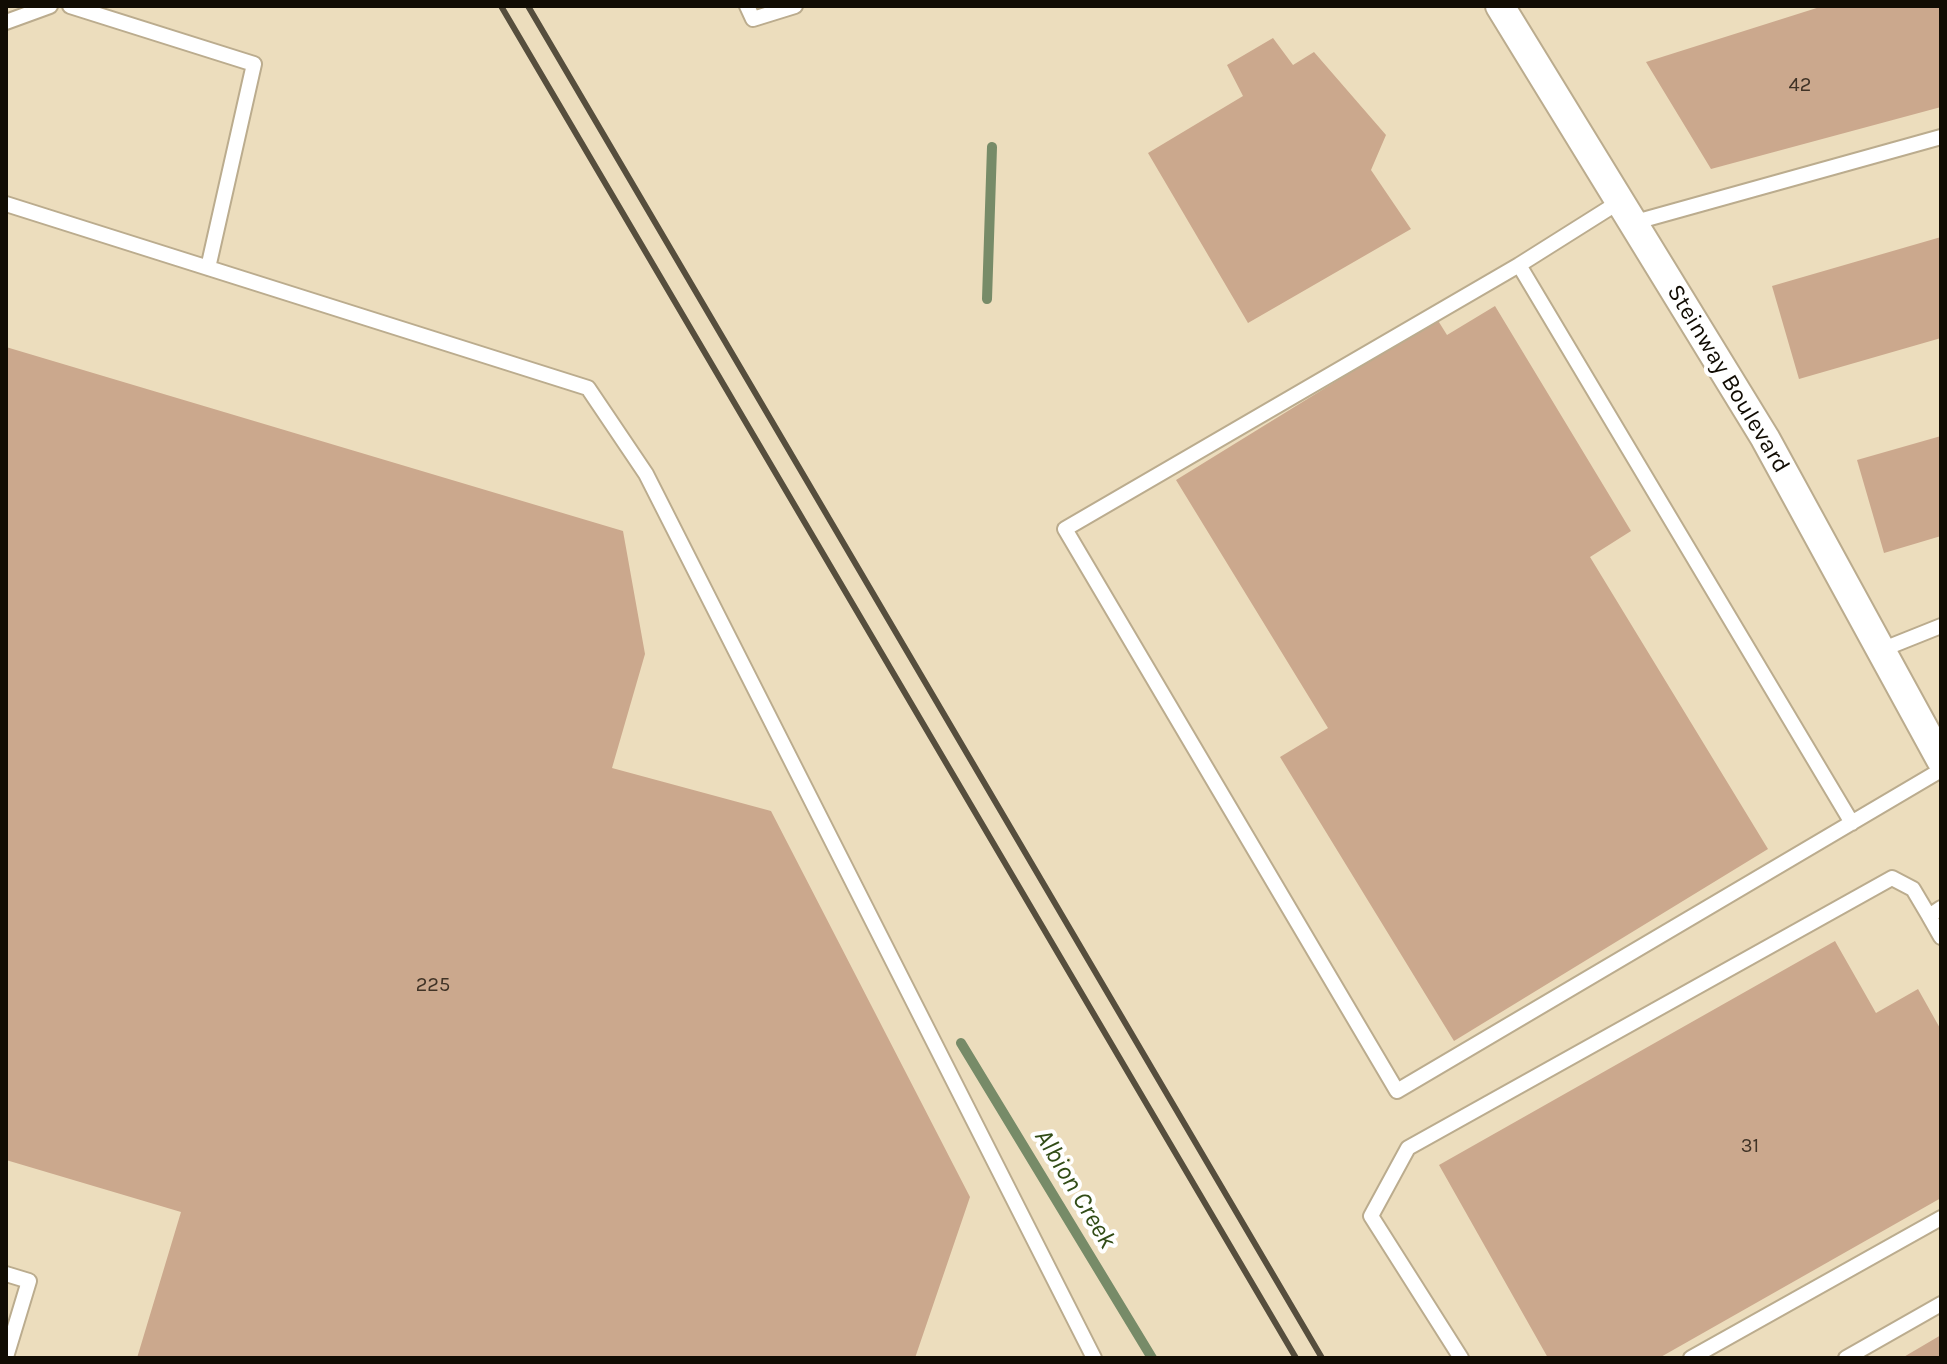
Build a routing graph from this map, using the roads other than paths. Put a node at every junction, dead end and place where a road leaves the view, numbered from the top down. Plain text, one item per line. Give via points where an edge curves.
1 (50, 6) edge
2 (70, 6) edge
3 (747, 6) edge
4 (795, 6) edge
5 (1500, 6) edge
6 (6, 22) edge
7 (1941, 137) edge
8 (6, 204) edge
9 (1625, 213) junction
10 (1519, 265) junction
11 (208, 268) junction
12 (1941, 626) edge
13 (1881, 650) junction
14 (1941, 760) edge
15 (1941, 770) edge
16 (1852, 823) junction
17 (1935, 912) edge
18 (1941, 937) edge
19 (1941, 1218) edge
20 (6, 1274) edge
21 (1941, 1304) edge
22 (6, 1357) edge
23 (1094, 1358) edge
24 (1461, 1358) edge
25 (1691, 1358) edge
26 (1846, 1358) edge

1 - 6 lane
2 - 11 lane via 254,64
3 - 4 lane via 753,19
5 - 9 street, Steinway Boulevard
7 - 9 lane
8 - 11 lane
9 - 10 lane
9 - 13 street, Steinway Boulevard via 1765,438
10 - 16 lane
10 - 16 lane via 1065,529 1397,1091
11 - 23 lane via 588,388 646,474
12 - 13 lane
13 - 14 street, Steinway Boulevard
15 - 16 lane
17 - 18 lane
17 - 24 lane via 1913,889 1892,878 1408,1148 1371,1216
19 - 25 lane
20 - 22 lane via 29,1281
21 - 26 lane

